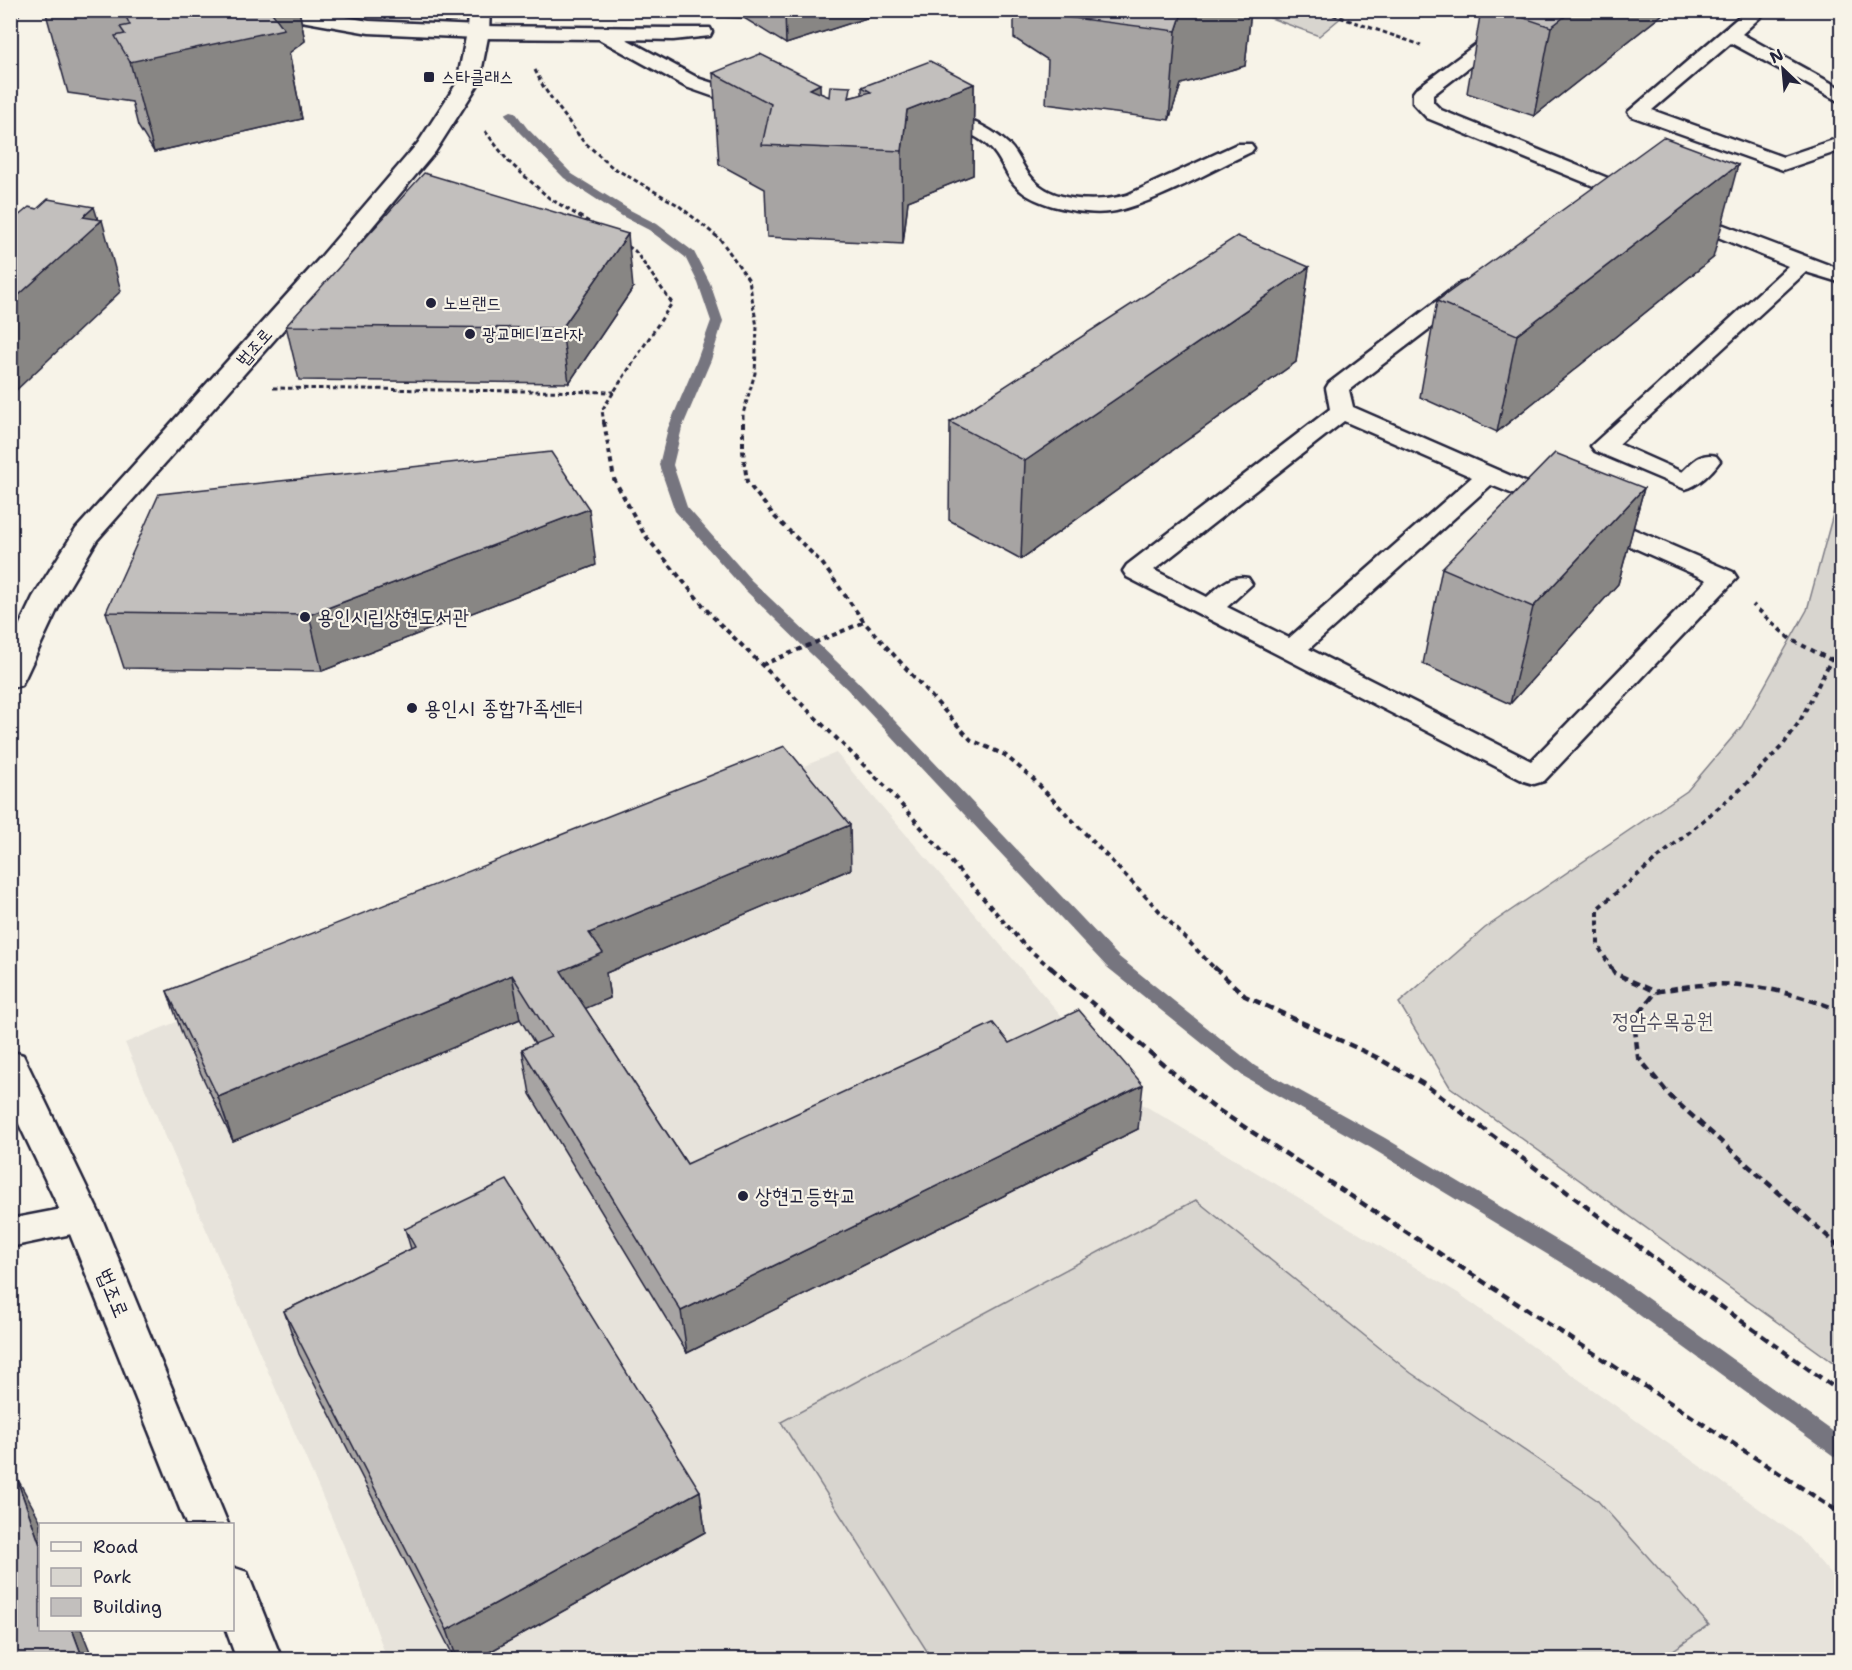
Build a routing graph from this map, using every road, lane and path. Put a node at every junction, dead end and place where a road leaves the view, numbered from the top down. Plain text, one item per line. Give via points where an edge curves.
1 (267, 10) edge
2 (1319, 10) edge
3 (1534, 10) edge
4 (1759, 10) edge
5 (620, 17) dead end
6 (479, 21) edge
7 (703, 32) dead end
8 (529, 33) junction
9 (603, 33) junction
10 (629, 34) junction
11 (1730, 35) junction
12 (1786, 48) dead end
13 (1766, 54) junction
14 (1466, 61) junction
15 (1838, 92) edge
16 (776, 106) edge
17 (918, 115) edge
18 (483, 128) dead end
19 (1842, 144) edge
20 (1244, 148) dead end
21 (1648, 201) edge
22 (1670, 210) edge
23 (600, 229) edge
24 (620, 241) edge
25 (1803, 264) junction
26 (1842, 277) edge
27 (1480, 278) edge
28 (219, 387) junction
29 (614, 392) junction
30 (1342, 411) junction
31 (1708, 461) dead end
32 (1488, 475) junction
33 (1724, 578) junction
34 (1239, 584) dead end
35 (1209, 608) junction
36 (864, 622) junction
37 (1842, 641) edge
38 (1292, 650) junction
39 (1832, 660) junction
40 (762, 665) junction
41 (1842, 672) edge
42 (10, 678) edge
43 (1656, 992) junction
44 (1842, 1011) edge
45 (10, 1065) edge
46 (82, 1219) junction
47 (10, 1233) edge
48 (1842, 1249) edge
49 (1842, 1394) edge
50 (1842, 1514) edge
51 (207, 1523) edge
52 (234, 1592) edge
53 (260, 1659) edge

1 - 6 lane via 369,27
2 - 14 path
3 - 14 lane
4 - 11 lane
5 - 10 lane
6 - 8 lane
6 - 28 street, 법조로 via 468,82 427,147
7 - 10 lane
8 - 9 lane
8 - 36 path via 531,61 544,88 583,141 612,167 678,205 720,238 749,280 757,327 755,373 743,414 742,451 747,482 822,563
9 - 10 lane
9 - 16 lane via 695,84 737,99
11 - 13 lane
11 - 19 lane via 1638,112 1783,164
12 - 13 lane
13 - 15 lane
14 - 21 lane via 1423,93 1423,104 1434,114 1594,191
17 - 20 lane via 962,123 1009,147 1024,183 1042,196 1093,206 1134,199
18 - 23 path via 508,161 549,198
22 - 25 lane
24 - 29 path via 635,250 672,303
25 - 26 lane
25 - 31 lane via 1603,446 1685,482
27 - 30 lane via 1337,388
28 - 29 path
28 - 42 street, 법조로 via 86,535 48,597
29 - 40 path via 602,410 614,479 644,534 711,615
30 - 32 lane
30 - 35 lane via 1136,571
32 - 33 lane
32 - 38 lane
33 - 38 lane via 1534,774
33 - 39 path via 1790,639
34 - 35 lane
35 - 38 lane
36 - 40 path
36 - 49 path via 971,740 1005,755 1033,778 1245,996 1376,1057 1427,1086
37 - 39 path
39 - 41 path
39 - 43 path via 1800,721 1775,754 1742,788 1598,908 1599,946 1614,973
40 - 50 path via 885,786 1025,945 1212,1107
43 - 44 path via 1700,983 1754,986
43 - 48 path via 1634,1020 1638,1057 1671,1097
45 - 46 street, 법조로
46 - 47 lane
46 - 51 street, 법조로
52 - 53 street

